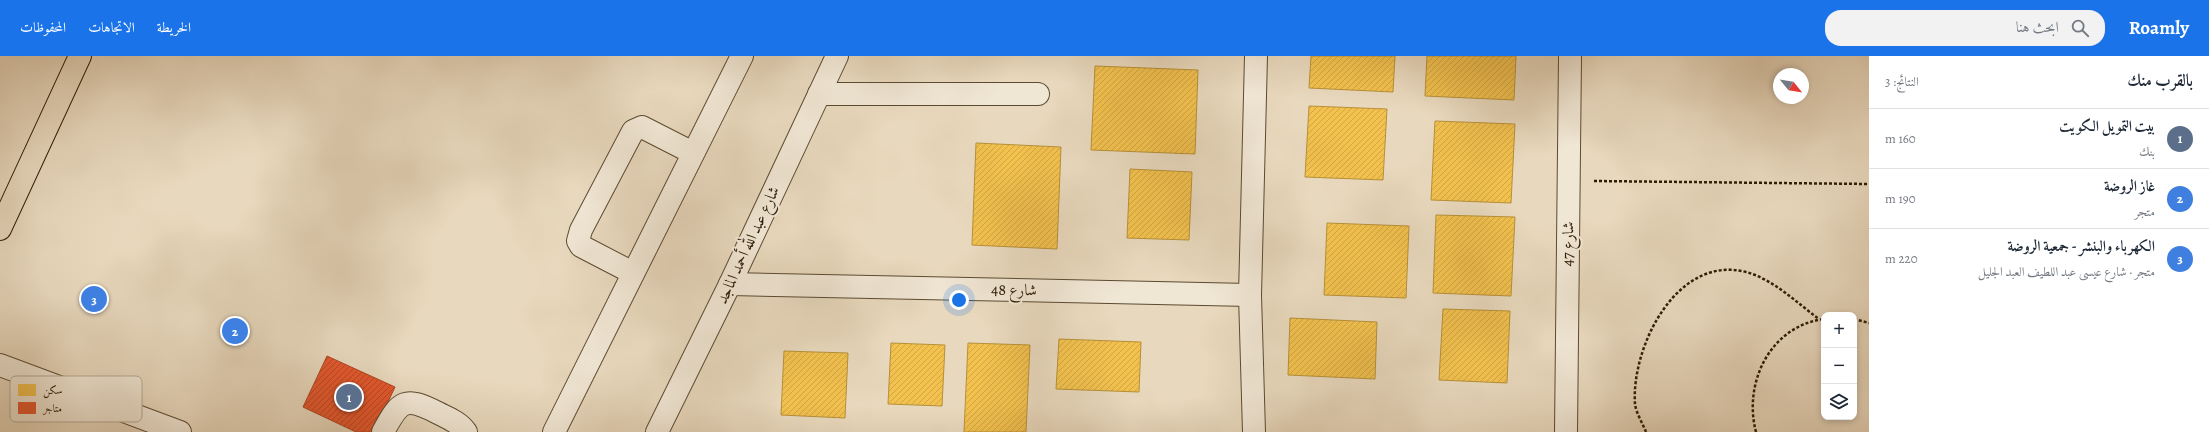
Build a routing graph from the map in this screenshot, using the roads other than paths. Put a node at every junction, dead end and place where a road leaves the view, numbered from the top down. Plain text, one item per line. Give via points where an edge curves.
1 (80, 56) edge
2 (742, 56) edge
3 (837, 56) edge
4 (1256, 56) edge
5 (1570, 56) edge
6 (819, 94) junction
7 (1038, 94) dead end
8 (693, 154) junction
9 (0, 229) edge
10 (633, 273) junction
11 (730, 284) junction
12 (1250, 294) junction
13 (0, 365) edge
14 (30, 376) edge
15 (142, 418) edge
16 (180, 432) edge
17 (383, 432) edge
18 (466, 432) edge
19 (554, 432) edge
20 (657, 432) edge
21 (1254, 432) edge
22 (1566, 432) edge

1 - 9 main road
2 - 8 street
3 - 6 street, شارع عبد الله أحمد الماجد
4 - 12 street
5 - 22 street, شارع 47
6 - 7 street
6 - 11 street, شارع عبد الله أحمد الماجد
8 - 10 street
8 - 10 street via 642,127 633,131 581,230 578,241 581,246
10 - 19 street
11 - 12 street, شارع 48
11 - 20 street, شارع عبد الله أحمد الماجد
12 - 21 street
13 - 14 street
15 - 16 street
17 - 18 street via 397,408 411,402 418,402 456,422

